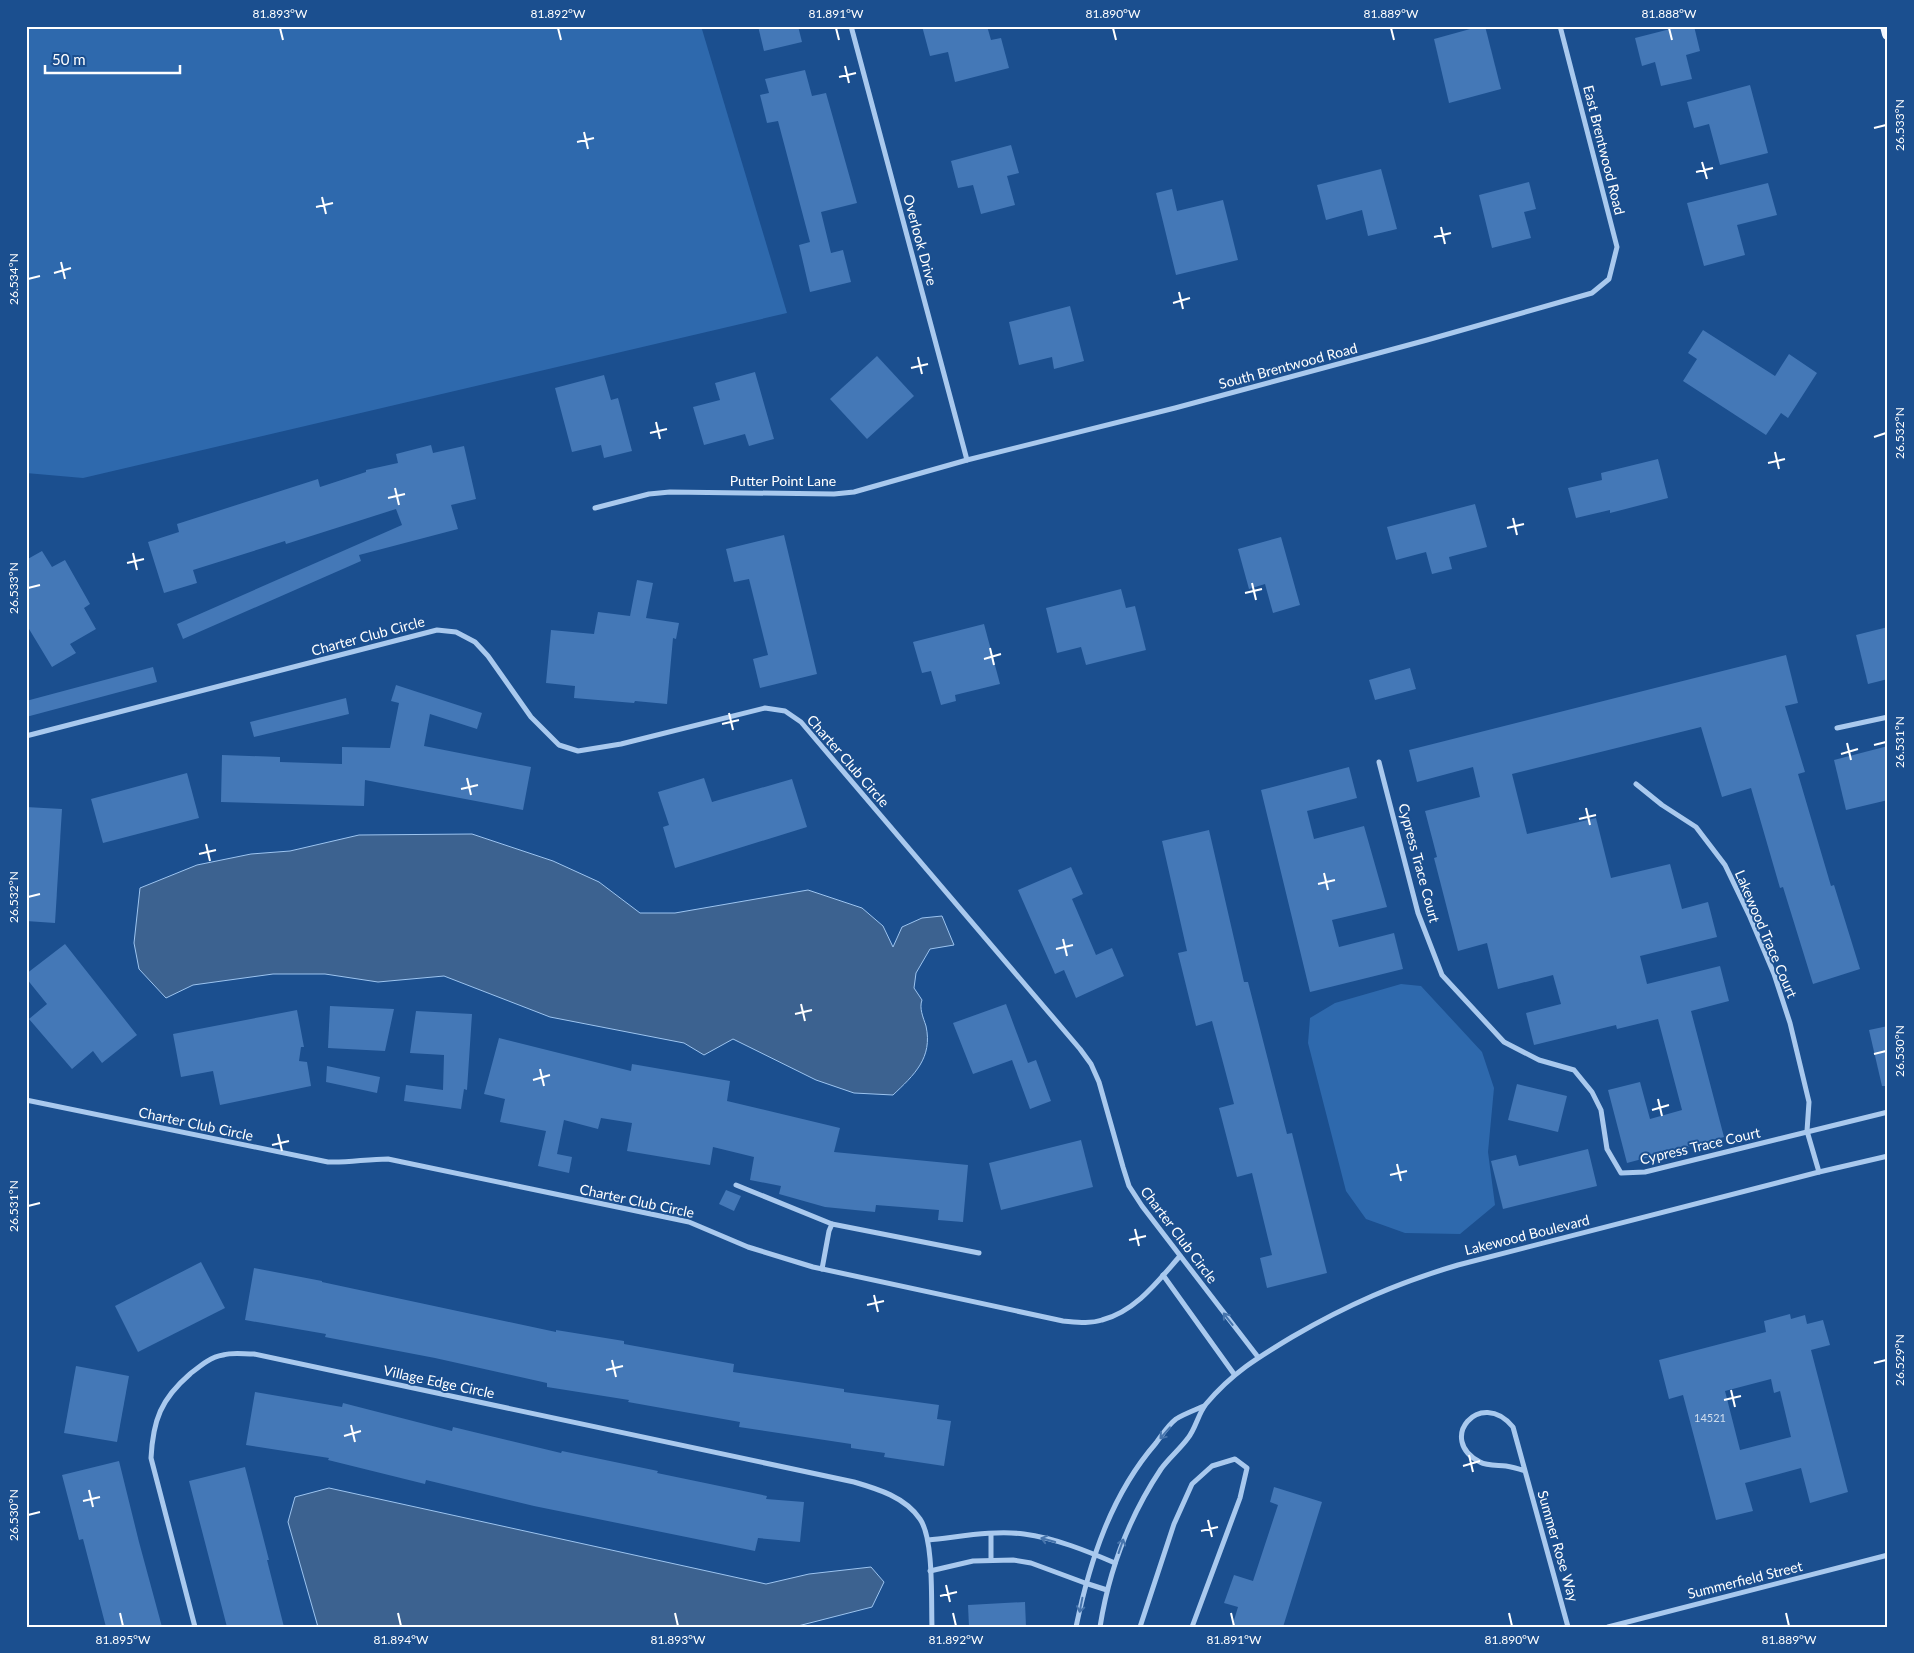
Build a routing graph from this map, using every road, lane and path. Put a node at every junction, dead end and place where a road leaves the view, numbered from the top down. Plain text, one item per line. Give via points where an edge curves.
1 (851, 26) edge
2 (1560, 26) edge
3 (1886, 26) edge
4 (1888, 34) edge
5 (1609, 278) joint
6 (968, 460) junction
7 (595, 508) dead end
8 (1888, 717) edge
9 (1838, 728) dead end
10 (26, 736) edge
11 (1379, 762) dead end
12 (1636, 784) dead end
13 (26, 1100) edge
14 (1888, 1112) edge
15 (1807, 1131) junction
16 (1888, 1156) edge
17 (1819, 1172) junction
18 (736, 1185) dead end
19 (832, 1224) junction
20 (979, 1253) dead end
21 (1180, 1256) junction
22 (822, 1269) junction
23 (1163, 1275) junction
24 (1258, 1357) junction
25 (1234, 1374) junction
26 (1204, 1406) junction
27 (1525, 1471) junction
28 (991, 1534) junction
29 (928, 1540) junction
30 (1094, 1554) junction
31 (1888, 1555) edge
32 (991, 1560) junction
33 (1115, 1563) junction
34 (930, 1571) junction
35 (1085, 1584) junction
36 (1107, 1590) junction
37 (195, 1627) edge
38 (932, 1627) edge
39 (1076, 1627) edge
40 (1100, 1627) edge
41 (1140, 1627) edge
42 (1192, 1627) edge
43 (1568, 1627) edge
44 (1608, 1627) edge

1 - 6 street, Overlook Drive
2 - 5 street, East Brentwood Road via 1617,247
3 - 4 main road
5 - 6 street, South Brentwood Road via 1592,293 1427,340
6 - 7 street, Putter Point Lane via 834,494 670,492
8 - 9 street
10 - 21 street, Charter Club Circle via 437,630 456,632 475,642 531,717 559,745 578,751 624,743 758,709 785,711 801,722 1091,1064 1100,1082 1129,1186
11 - 15 street, Cypress Trace Court via 1418,913 1442,976 1504,1042 1538,1060 1574,1070 1592,1092 1600,1110 1607,1148 1621,1172 1644,1172
12 - 15 street, Lakewood Trace Court via 1696,827 1725,865 1774,974 1790,1023 1809,1102
13 - 22 street, Charter Club Circle via 328,1162 388,1159 689,1222 762,1252
14 - 15 street
15 - 17 street
16 - 17 street, Lakewood Boulevard
17 - 24 street, Lakewood Boulevard via 1414,1278 1330,1315
18 - 19 street
19 - 20 street
19 - 22 street
21 - 23 street, Charter Club Circle
24 -> 21 street, Charter Club Circle
22 - 23 street, Charter Club Circle via 1082,1323 1102,1320 1121,1312 1153,1288
23 - 25 street
24 - 25 street, Lakewood Boulevard
25 - 26 street, Lakewood Boulevard
26 -> 30 street, Lakewood Boulevard via 1176,1420 1149,1451 1105,1524
33 -> 26 street, Lakewood Boulevard via 1130,1523 1161,1469 1189,1438
27 - 27 street, Summer Rose Way via 1513,1427 1504,1417 1492,1412 1482,1413 1467,1422 1460,1440 1464,1450 1482,1463
27 - 43 street, Summer Rose Way
28 - 29 street
30 -> 28 street via 1024,1534
28 - 32 street
29 - 34 street, Village Edge Circle
29 - 37 street, Village Edge Circle via 921,1520 904,1503 883,1490 854,1482 254,1354 229,1354 208,1360 176,1386 164,1402 152,1438 151,1458
30 - 33 street
30 - 35 street, Lakewood Boulevard
31 - 44 street, Summerfield Street
32 - 34 street
32 - 35 street via 1031,1563
33 - 36 street, Lakewood Boulevard
34 - 38 street, Village Edge Circle
35 - 36 street
35 -> 39 street, Lakewood Boulevard
36 - 40 street, Lakewood Boulevard
41 - 42 street via 1174,1524 1192,1484 1212,1466 1235,1459 1247,1468 1240,1498

